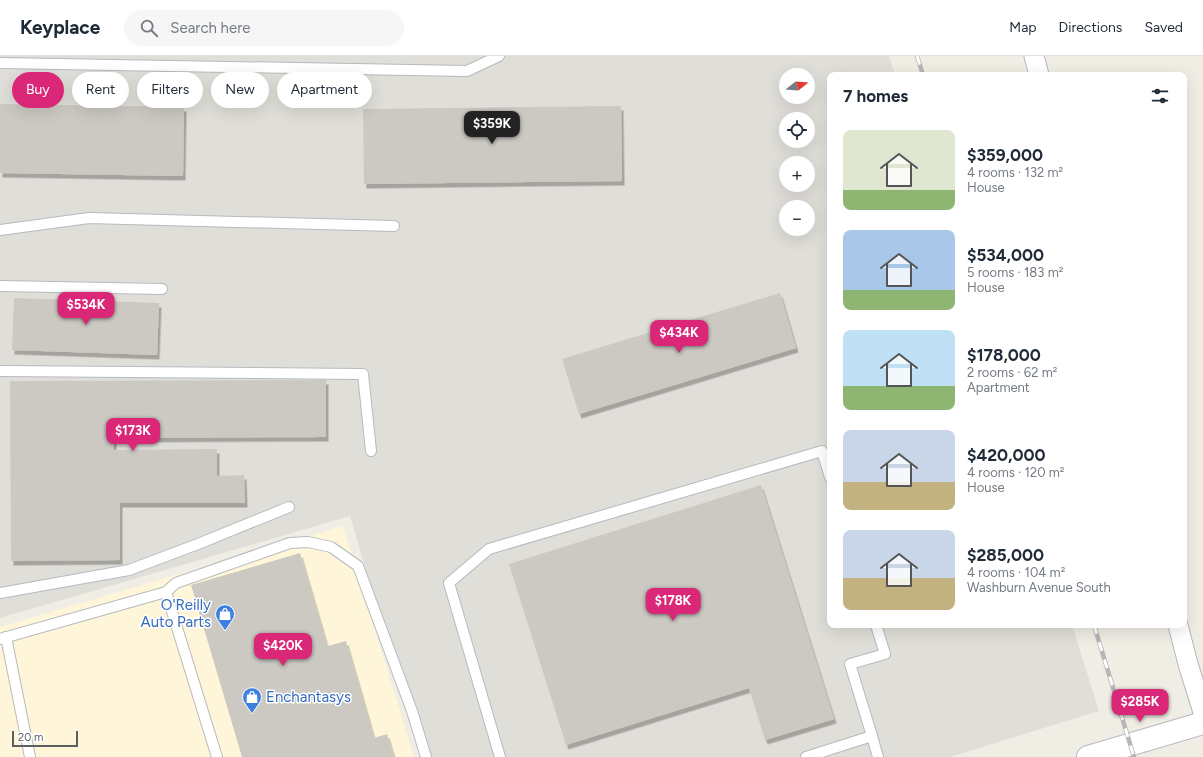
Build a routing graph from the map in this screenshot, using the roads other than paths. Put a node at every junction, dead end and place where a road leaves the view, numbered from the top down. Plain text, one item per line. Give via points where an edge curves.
1 (499, 56) edge
2 (1034, 56) edge
3 (0, 63) edge
4 (1038, 72) edge
5 (394, 226) dead end
6 (0, 230) edge
7 (0, 286) edge
8 (162, 289) dead end
9 (0, 371) edge
10 (371, 451) dead end
11 (827, 467) edge
12 (289, 507) dead end
13 (166, 592) junction
14 (0, 593) edge
15 (877, 628) edge
16 (1179, 628) edge
17 (3, 638) edge
18 (1203, 712) edge
19 (1203, 723) edge
20 (872, 736) junction
21 (30, 757) edge
22 (217, 757) edge
23 (426, 757) edge
24 (500, 757) edge
25 (806, 757) edge
26 (878, 757) edge
27 (1088, 757) edge

1 - 3 lane via 467,71
2 - 4 street
5 - 6 lane via 89,218
7 - 8 lane
9 - 10 lane via 363,374
11 - 24 lane via 822,451 488,549 449,583
12 - 14 lane via 129,570
13 - 17 lane
13 - 22 lane
13 - 23 lane via 176,583 290,543 308,542 331,547 358,566 412,711
15 - 20 lane via 885,654 850,664
16 - 18 street
17 - 21 lane
19 - 27 street
20 - 25 lane
20 - 26 lane

